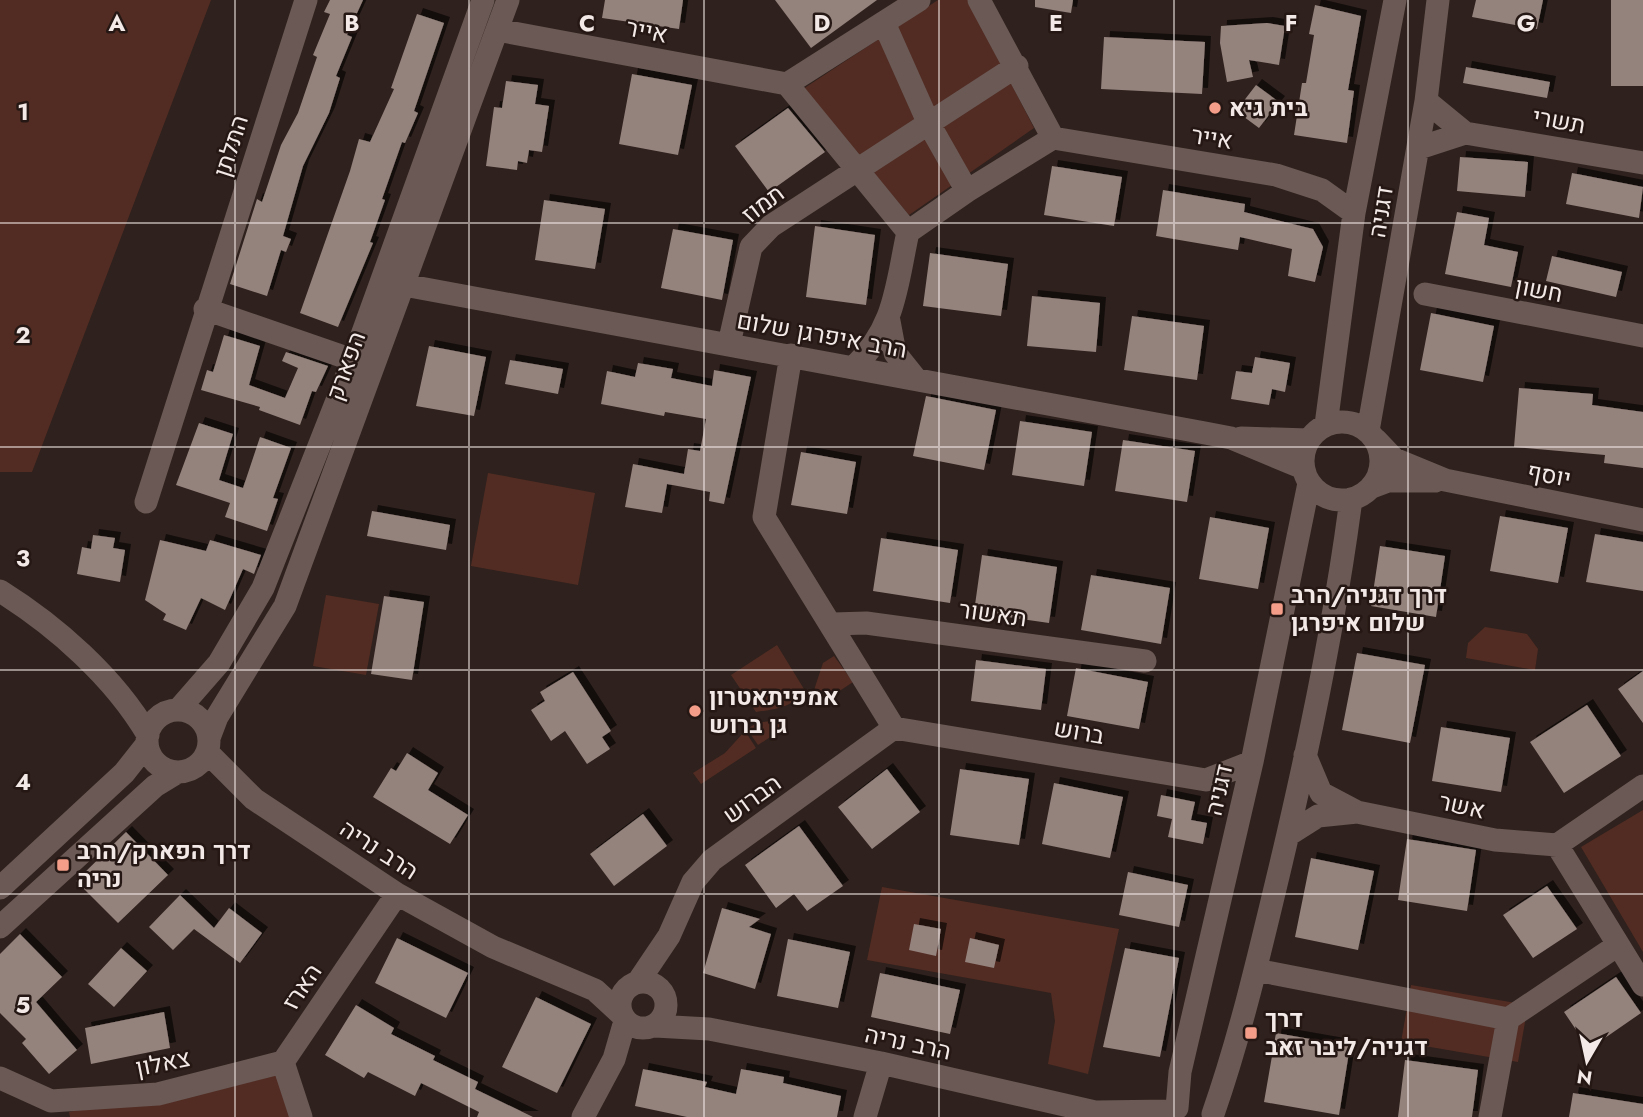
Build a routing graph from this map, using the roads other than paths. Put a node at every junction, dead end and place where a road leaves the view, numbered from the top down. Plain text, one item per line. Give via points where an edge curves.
1 (306, 0) edge
2 (483, 0) edge
3 (508, 0) edge
4 (919, 0) edge
5 (979, 0) edge
6 (1395, 0) edge
7 (1438, 0) edge
8 (884, 23) junction
9 (497, 30) junction
10 (1017, 66) junction
11 (787, 84) junction
12 (1426, 101) junction
13 (929, 124) junction
14 (1465, 133) junction
15 (1053, 138) junction
16 (1419, 148) junction
17 (1643, 163) edge
18 (854, 170) junction
19 (967, 191) junction
20 (1354, 213) junction
21 (908, 232) junction
22 (404, 285) junction
23 (1425, 295) dead end
24 (205, 309) junction
25 (889, 321) junction
26 (1643, 336) edge
27 (729, 344) junction
28 (791, 355) junction
29 (353, 360) junction
30 (854, 367) junction
31 (915, 379) junction
32 (1326, 425) junction
33 (1372, 436) junction
34 (1231, 438) junction
35 (1308, 440) junction
36 (1306, 475) junction
37 (1445, 480) junction
38 (1372, 487) junction
39 (1351, 499) junction
40 (146, 502) dead end
41 (1643, 520) edge
42 (0, 591) edge
43 (833, 624) junction
44 (1145, 661) dead end
45 (106, 678) junction
46 (172, 711) junction
47 (894, 728) junction
48 (147, 740) junction
49 (208, 745) junction
50 (1306, 755) junction
51 (1252, 762) junction
52 (182, 772) junction
53 (1643, 786) edge
54 (254, 799) junction
55 (1357, 812) junction
56 (1288, 835) junction
57 (1557, 845) junction
58 (0, 888) edge
59 (397, 894) junction
60 (0, 927) edge
61 (669, 936) junction
62 (1618, 945) junction
63 (1256, 970) junction
64 (1641, 979) edge
65 (633, 985) junction
66 (595, 990) junction
67 (664, 996) junction
68 (623, 1018) junction
69 (1508, 1019) junction
70 (651, 1027) junction
71 (709, 1029) junction
72 (614, 1059) junction
73 (283, 1062) junction
74 (881, 1063) junction
75 (0, 1078) edge
76 (54, 1109) edge
77 (1171, 1112) edge
78 (1100, 1115) edge
79 (1214, 1116) edge
80 (301, 1117) edge
81 (583, 1117) edge
82 (865, 1117) edge
83 (1490, 1117) edge

1 - 24 street, התלתן
2 - 29 street, הפארק
3 - 9 street, הפארק
4 - 8 street
5 - 10 street
6 - 20 street, דגניה
7 - 12 street, דגניה
8 - 11 street
8 - 13 street
9 - 11 street, אייר
9 - 22 street, הפארק
10 - 13 street
10 - 15 street
11 - 18 street
12 - 14 street, תשרי
12 - 16 street, דגניה
13 - 18 street
13 - 19 street
14 - 16 street, תשרי
14 - 17 street, תשרי
15 - 19 street
15 - 20 street, אייר via 1276,175 1322,190
16 - 33 street, דגניה
18 - 21 street
18 - 27 street, תמוז via 771,226 751,247
19 - 21 street
20 - 32 street, דגניה
21 - 25 street
22 - 27 street, הרב איפרגן שלום
22 - 49 street, הפארק via 285,606 217,717
23 - 26 street, חשון
24 - 29 street
24 - 40 street, התלתן
25 - 30 street via 875,347
25 - 31 street via 895,353
27 - 28 street, הרב איפרגן שלום
28 - 30 street, הרב איפרגן שלום
28 - 43 street via 764,517
29 - 46 street, הפארק via 262,588 219,663
30 - 31 street, הרב איפרגן שלום
31 - 34 street, הרב איפרגן שלום
32 - 33 street via 1353,423
32 - 35 street
33 - 37 street, יוסף via 1394,459
33 - 38 street via 1381,453 1381,468
34 - 35 street, הרב איפרגן שלום
34 - 36 street, הרב איפרגן שלום
35 - 36 street via 1303,453
36 - 39 street via 1329,498
36 - 51 street, דגניה
37 - 38 street, יוסף via 1388,481
37 - 41 street, יוסף
38 - 39 street
39 - 50 street
42 - 45 street via 26,607
43 - 44 street, תאשור via 866,623
43 - 47 street
45 - 46 street
45 - 48 street
46 - 48 street via 157,718
46 - 49 street via 187,711 203,722
47 - 51 street, ברוש via 1206,780
47 - 61 street, הברוש via 712,859 693,882
48 - 52 street via 154,761
48 - 58 street via 124,774
49 - 52 street via 200,764
49 - 54 street, הרב נריה
50 - 55 street, אשר via 1321,793
50 - 56 street
51 - 77 street, דגניה
52 - 54 street, הרב נריה
52 - 60 street via 155,786
53 - 57 street
54 - 59 street, הרב נריה
55 - 56 street, אשר via 1318,816
55 - 57 street, אשר via 1495,840
56 - 63 street
57 - 62 street
59 - 66 street, הרב נריה via 493,947
59 - 73 street, הארז
61 - 65 street, הברוש
61 - 67 street, הברוש
62 - 64 street
62 - 69 street
63 - 69 street
63 - 79 street
65 - 66 street, הרב נריה
65 - 67 street via 652,984
65 - 68 street via 621,998
66 - 68 street, הרב נריה
67 - 70 street via 665,1013
67 - 71 street, הרב נריה
68 - 70 street via 639,1029
68 - 72 street
69 - 83 street
70 - 71 street, הרב נריה
70 - 72 street
71 - 74 street, הרב נריה
72 - 81 street
73 - 76 street, צאלון via 158,1094
73 - 80 street
74 - 78 street, הרב נריה
74 - 82 street
75 - 76 street
77 - 78 street, הרב נריה
77 - 79 street, הרב נריה via 1195,1104

